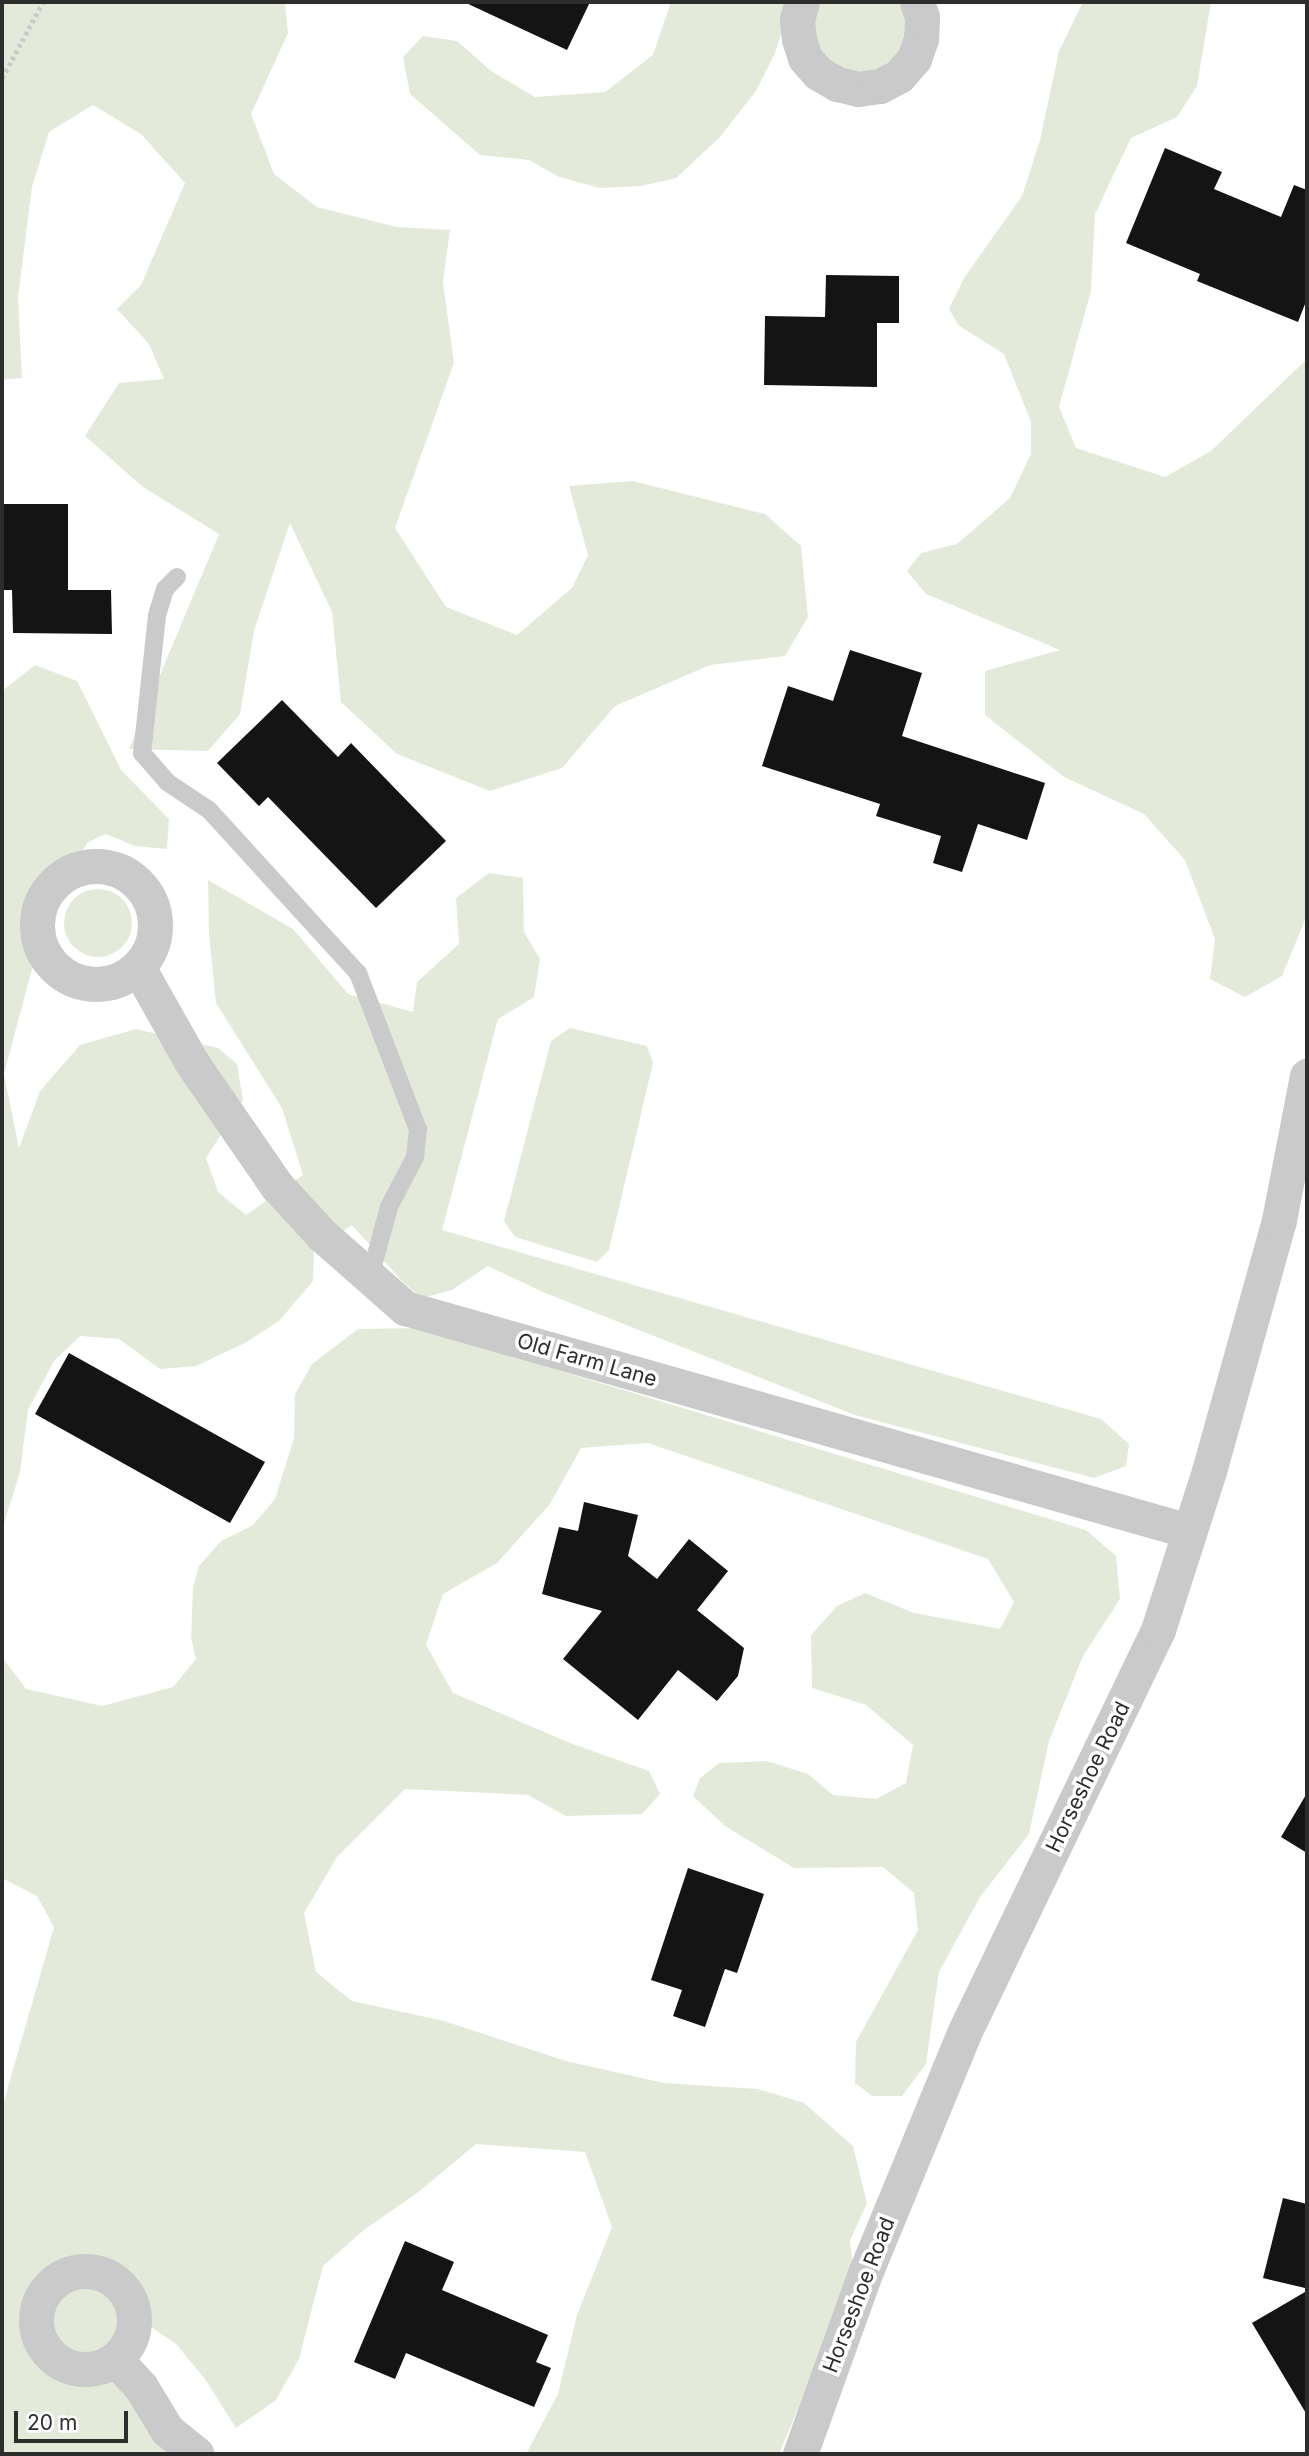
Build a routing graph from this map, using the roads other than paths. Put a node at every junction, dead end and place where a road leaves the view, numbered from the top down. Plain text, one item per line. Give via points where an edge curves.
1 (802, 2) edge
2 (917, 2) edge
3 (177, 577) dead end
4 (138, 967) dead end
5 (1307, 1076) edge
6 (370, 1277) junction
7 (1189, 1531) junction
8 (115, 2359) dead end
9 (197, 2454) edge
10 (800, 2454) edge

1 - 2 street via 797,20 805,58 818,73 858,89 890,81 914,59 921,39
3 - 6 lane via 165,589 157,616 142,752 167,782 209,810 358,973 418,1129 415,1157 389,1207
4 - 6 street, Old Farm Lane via 192,1063 277,1186 322,1235
5 - 7 street, Horseshoe Road via 1279,1220
6 - 7 street, Old Farm Lane via 405,1308
7 - 10 street, Horseshoe Road via 1158,1630 964,2033 866,2271
8 - 9 street via 141,2387 167,2430

